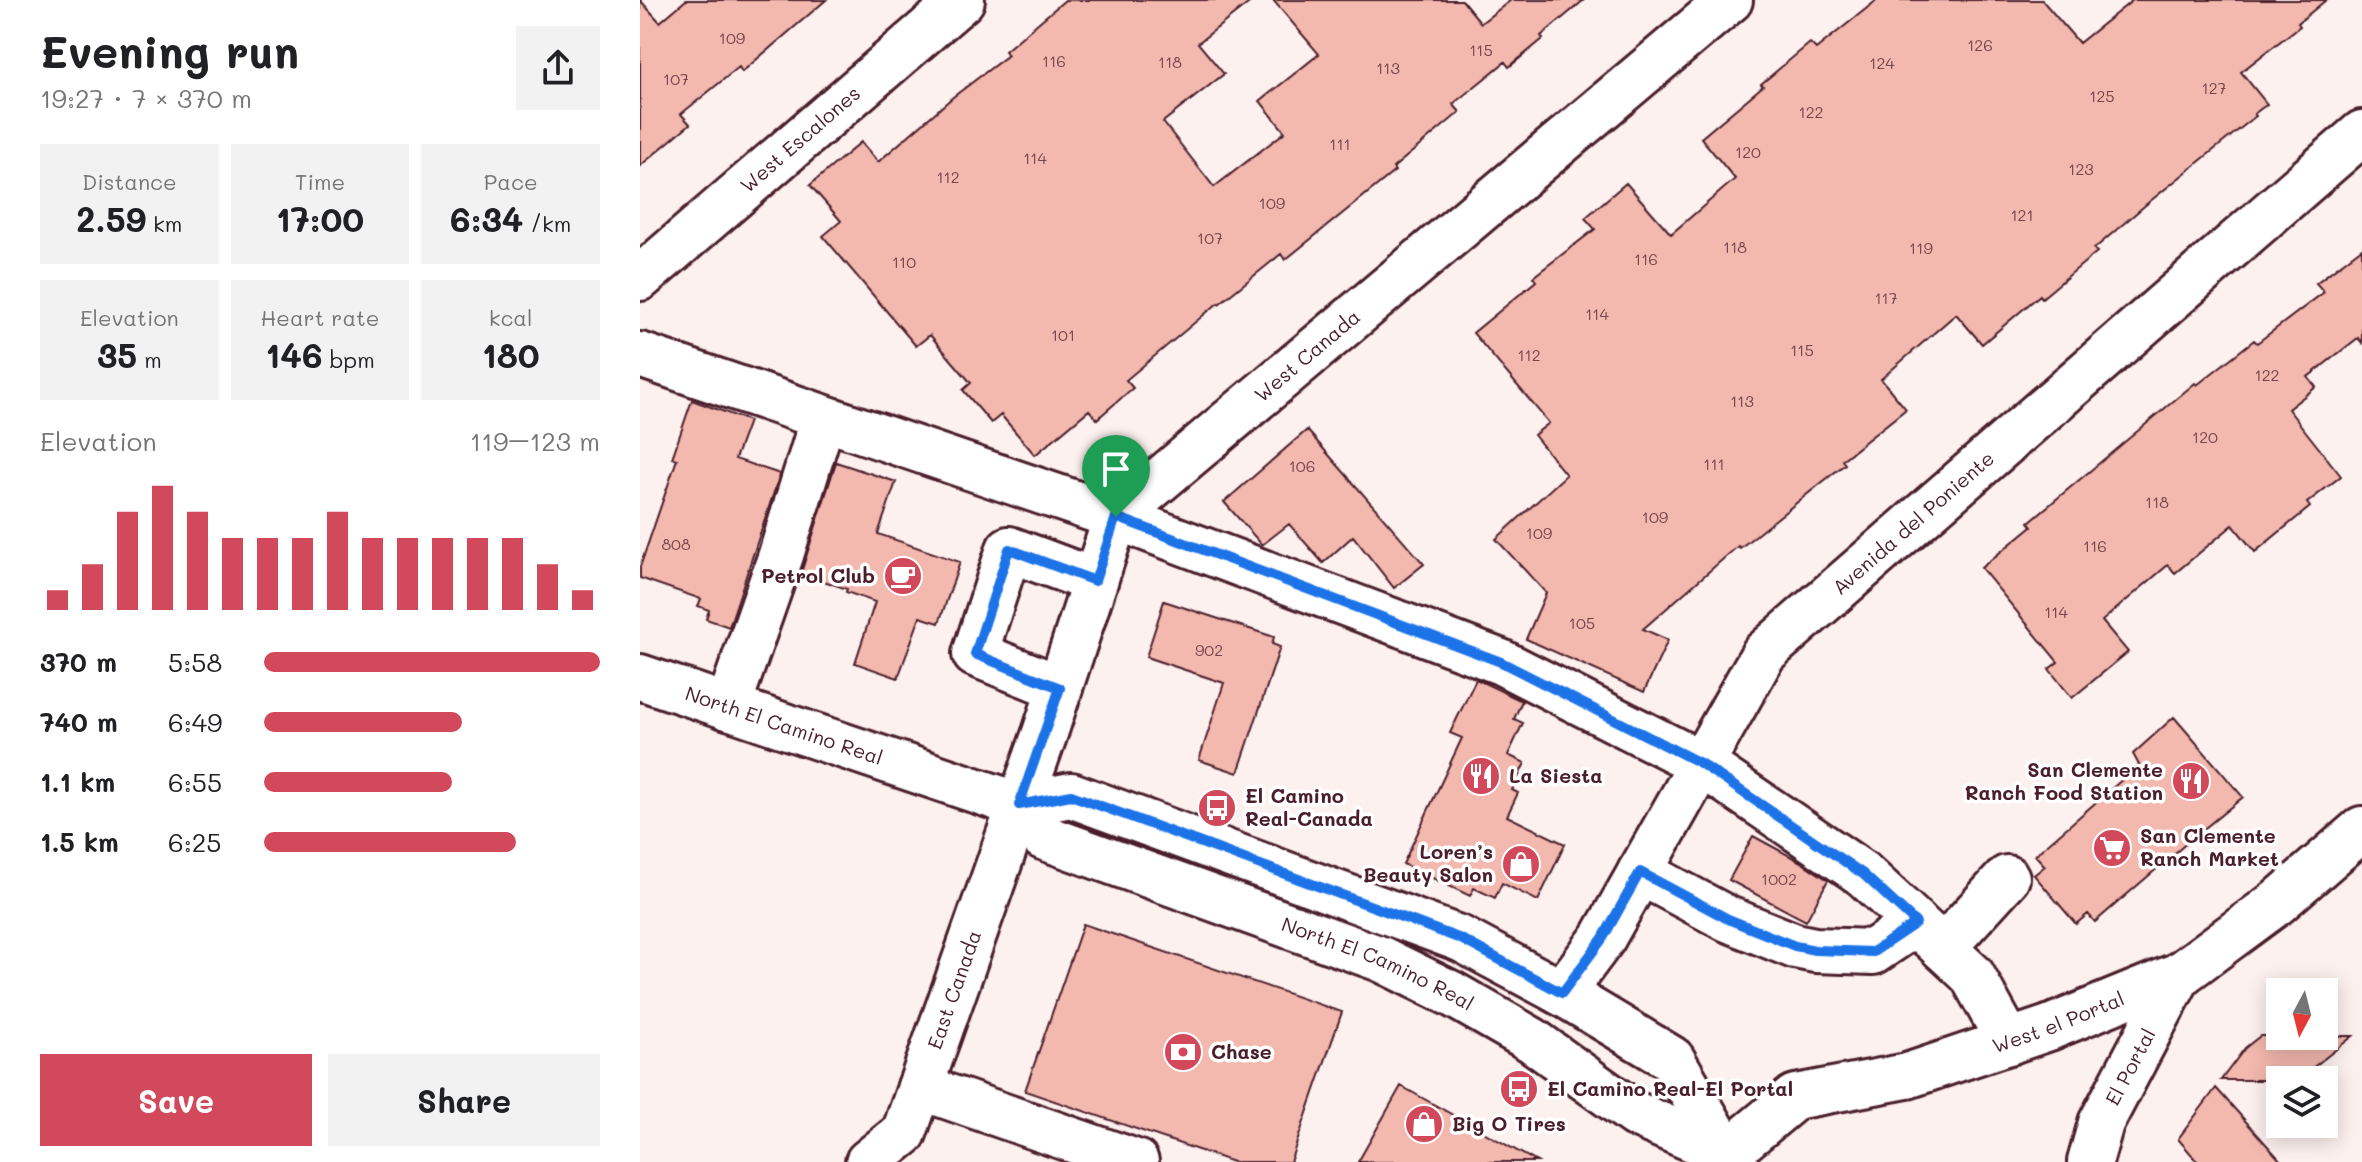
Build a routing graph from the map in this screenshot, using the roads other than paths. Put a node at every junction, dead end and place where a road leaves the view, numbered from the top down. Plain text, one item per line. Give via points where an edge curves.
1 (962, 0) edge
2 (1730, 0) edge
3 (2362, 133) edge
4 (640, 278) edge
5 (644, 370) edge
6 (823, 418) junction
7 (1116, 517) junction
8 (1095, 581) junction
9 (640, 677) edge
10 (1060, 688) junction
11 (728, 707) junction
12 (1700, 763) junction
13 (1019, 805) junction
14 (2362, 829) edge
15 (1640, 872) junction
16 (2007, 878) dead end
17 (1930, 935) junction
18 (2179, 975) junction
19 (1562, 993) junction
20 (2009, 1042) junction
21 (920, 1087) junction
22 (1088, 1154) edge
23 (2102, 1157) edge
24 (1726, 1159) edge
25 (868, 1162) edge
26 (1136, 1162) edge

1 - 4 street, West Escalones
2 - 7 street, West Canada
3 - 12 street, Avenida del Poniente via 1764,653
5 - 6 street
6 - 7 street
6 - 11 street
7 - 8 street
7 - 12 street via 1501,662
8 - 10 street
8 - 10 street via 1009,549 975,654
9 - 11 street, North El Camino Real
10 - 13 street
11 - 13 street, North El Camino Real
12 - 15 street, Avenida del Poniente
12 - 17 street via 1863,874
13 - 19 street, North El Camino Real via 1071,795 1461,939
13 - 21 street, East Canada
13 - 24 street, North El Camino Real via 1043,837 1381,959 1452,994 1532,1040 1635,1114
14 - 18 street, West el Portal via 2278,902
15 - 17 street via 1728,919 1795,946 1873,952
15 - 19 street, Avenida del Poniente via 1603,938
16 - 17 street
17 - 20 street via 1972,975
18 - 20 street, West el Portal
18 - 23 street, El Portal via 2101,1123
19 - 24 street, North El Camino Real via 1672,1059
20 - 24 street, West el Portal via 1907,1076 1795,1097
21 - 22 street
21 - 25 street, East Canada via 904,1133
22 - 26 street

